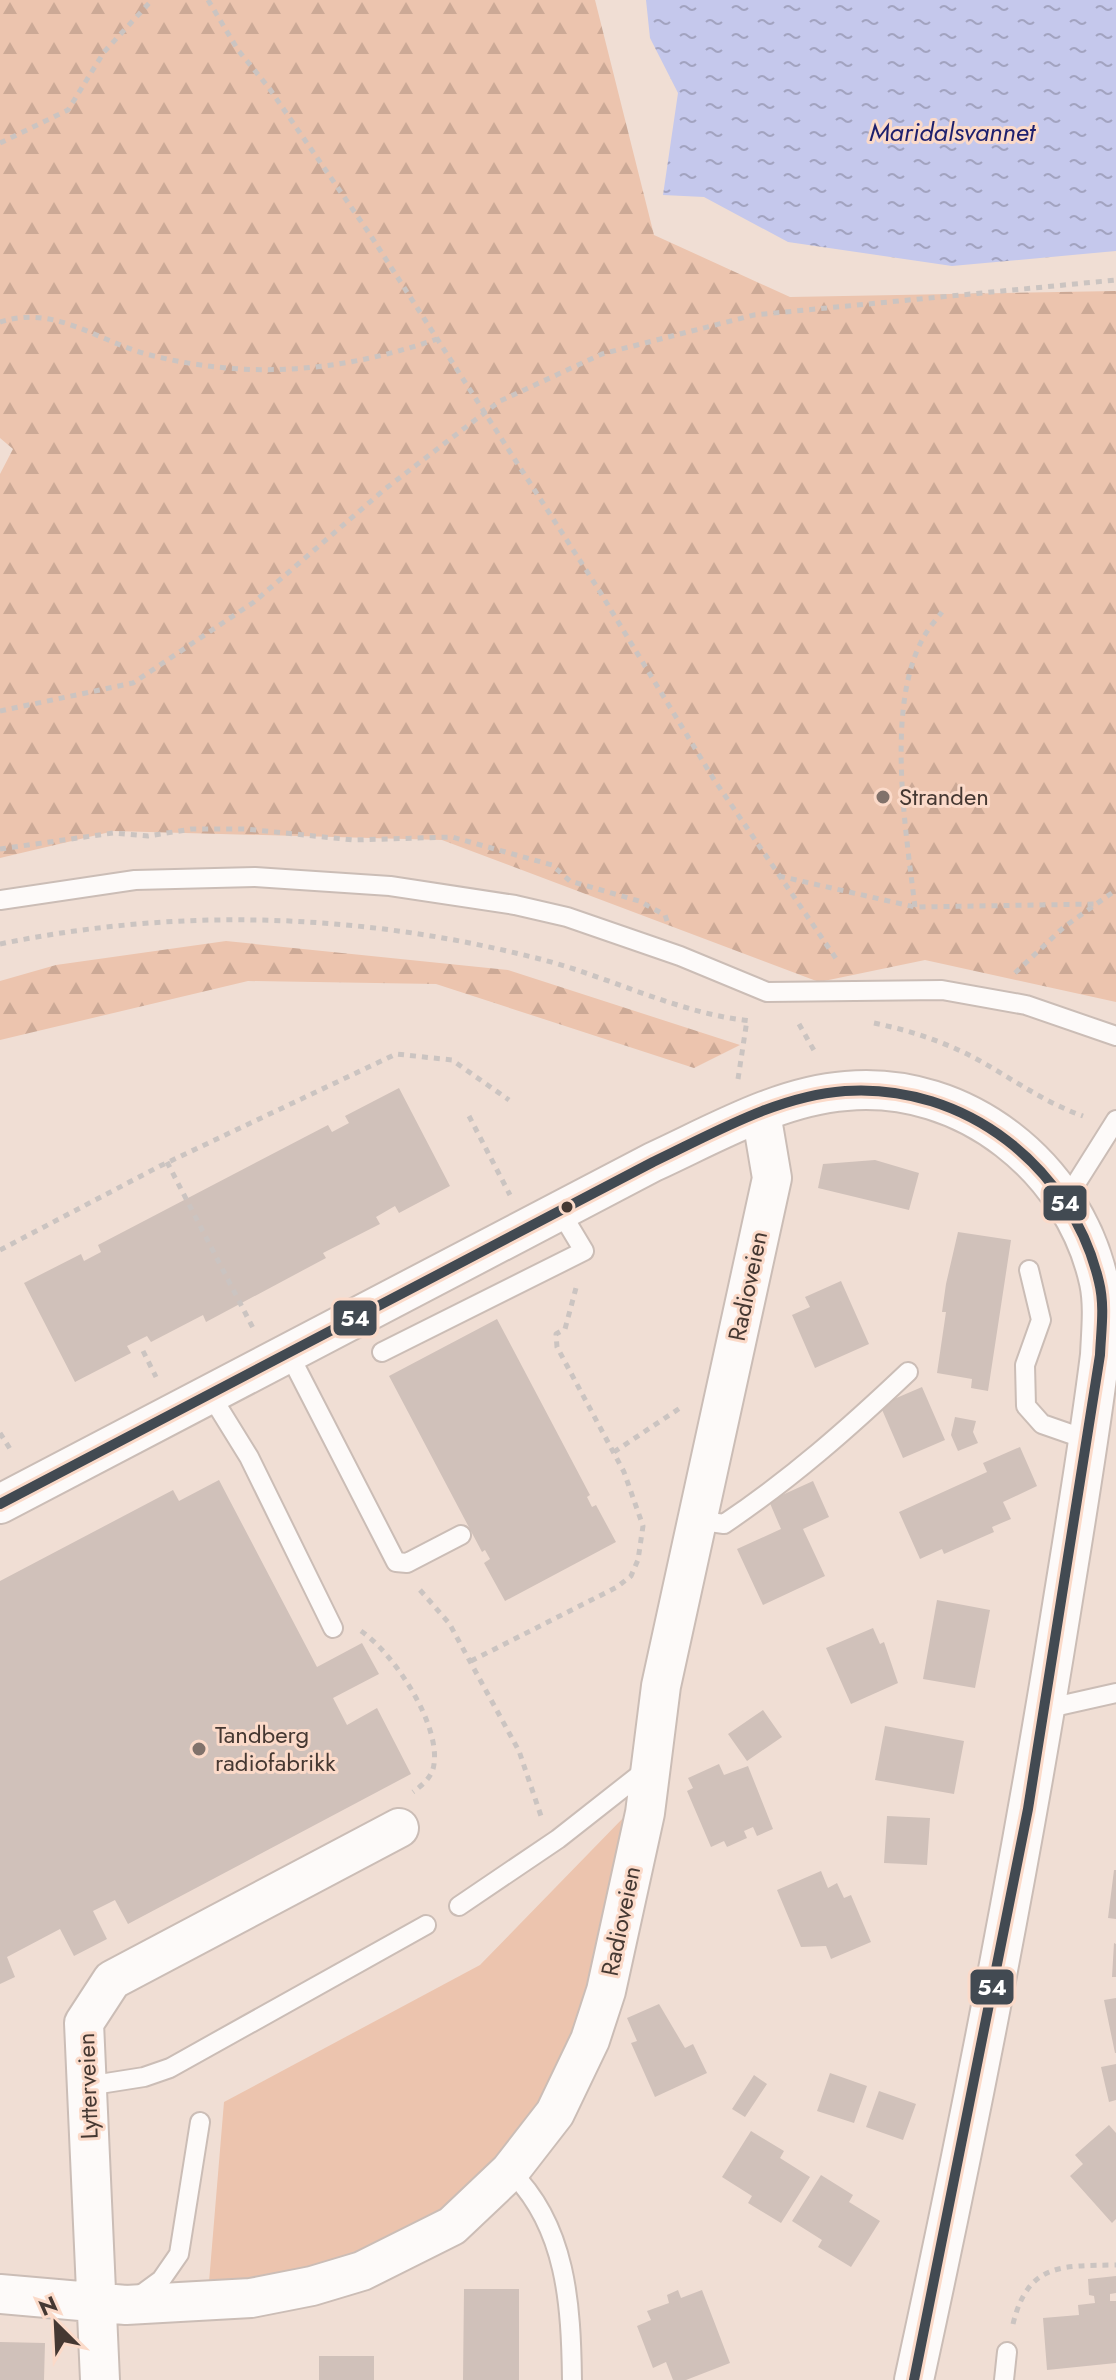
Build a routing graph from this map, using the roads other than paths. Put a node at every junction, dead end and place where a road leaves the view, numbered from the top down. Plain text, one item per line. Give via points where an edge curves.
1 (0, 900) edge
2 (1116, 1036) edge
3 (750, 1099) junction
4 (1114, 1124) edge
5 (1065, 1201) junction
6 (560, 1211) junction
7 (1029, 1270) dead end
8 (1109, 1311) edge
9 (273, 1345) junction
10 (382, 1352) dead end
11 (908, 1372) dead end
12 (210, 1394) junction
13 (1088, 1440) junction
14 (0, 1504) edge
15 (696, 1520) junction
16 (461, 1535) dead end
17 (333, 1628) dead end
18 (1116, 1693) edge
19 (1045, 1709) junction
20 (653, 1765) junction
21 (399, 1828) road end
22 (459, 1906) dead end
23 (426, 1925) dead end
24 (87, 2086) junction
25 (200, 2122) dead end
26 (510, 2171) junction
27 (0, 2294) edge
28 (113, 2303) junction
29 (1007, 2352) road end
30 (100, 2380) edge
31 (572, 2380) edge
32 (914, 2380) edge
33 (1004, 2380) edge

1 - 2 lane via 135,880 255,877 390,886 567,917 767,992 942,990 1054,1013
3 - 5 street via 847,1090 945,1105 1015,1143
3 - 6 street via 653,1162
3 - 15 street, Radioveien via 772,1178
4 - 5 lane
5 - 8 street
6 - 9 street
6 - 10 lane via 584,1251
7 - 13 lane via 1041,1320 1025,1365 1026,1406 1042,1424
8 - 13 street
9 - 12 street
9 - 16 lane via 396,1562 407,1563
11 - 15 lane via 800,1472 760,1500 724,1524
12 - 14 street
12 - 17 lane via 249,1457
13 - 19 street
15 - 20 street, Radioveien via 661,1686
18 - 19 lane
19 - 32 street via 957,2184
20 - 22 lane via 558,1839
20 - 26 street, Radioveien via 609,1978 590,2040 555,2113
21 - 24 street, Lytterveien via 112,1980 84,2023
23 - 24 lane via 170,2068
24 - 28 street, Lytterveien
25 - 28 lane via 179,2254 161,2280
26 - 28 street, Radioveien via 452,2226 362,2271 251,2298
26 - 31 lane via 526,2187 560,2257 571,2309
27 - 28 street, Radioveien
28 - 30 street, Lytterveien
29 - 33 lane

